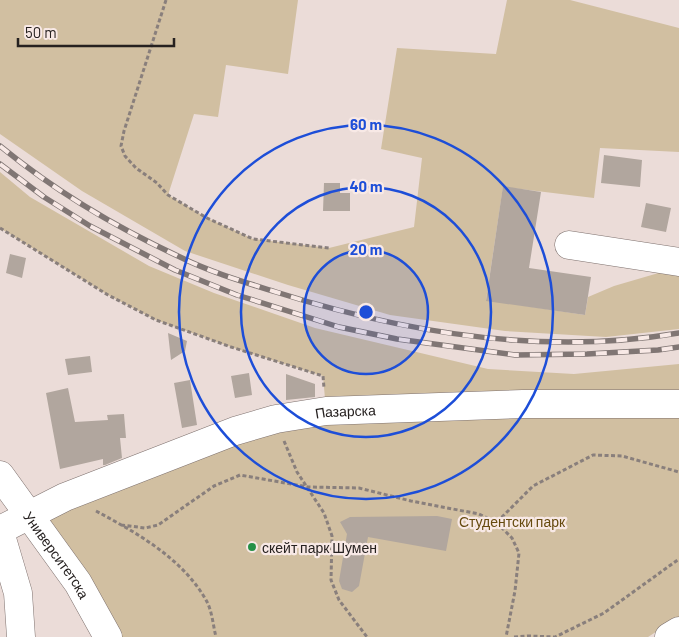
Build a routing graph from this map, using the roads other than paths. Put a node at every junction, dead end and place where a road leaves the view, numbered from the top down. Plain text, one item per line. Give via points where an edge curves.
1 (569, 245) dead end
2 (679, 262) edge
3 (679, 404) edge
4 (0, 475) edge
5 (29, 514) junction
6 (0, 531) edge
7 (679, 631) edge
8 (21, 637) edge
9 (108, 637) edge
10 (669, 637) edge

1 - 2 street
3 - 5 street, Пазарска via 523,404 326,411 276,419 235,431
4 - 5 street, Университетска
5 - 6 street, Пазарска
5 - 9 street, Университетска via 78,583
6 - 8 street via 18,593
7 - 10 street

